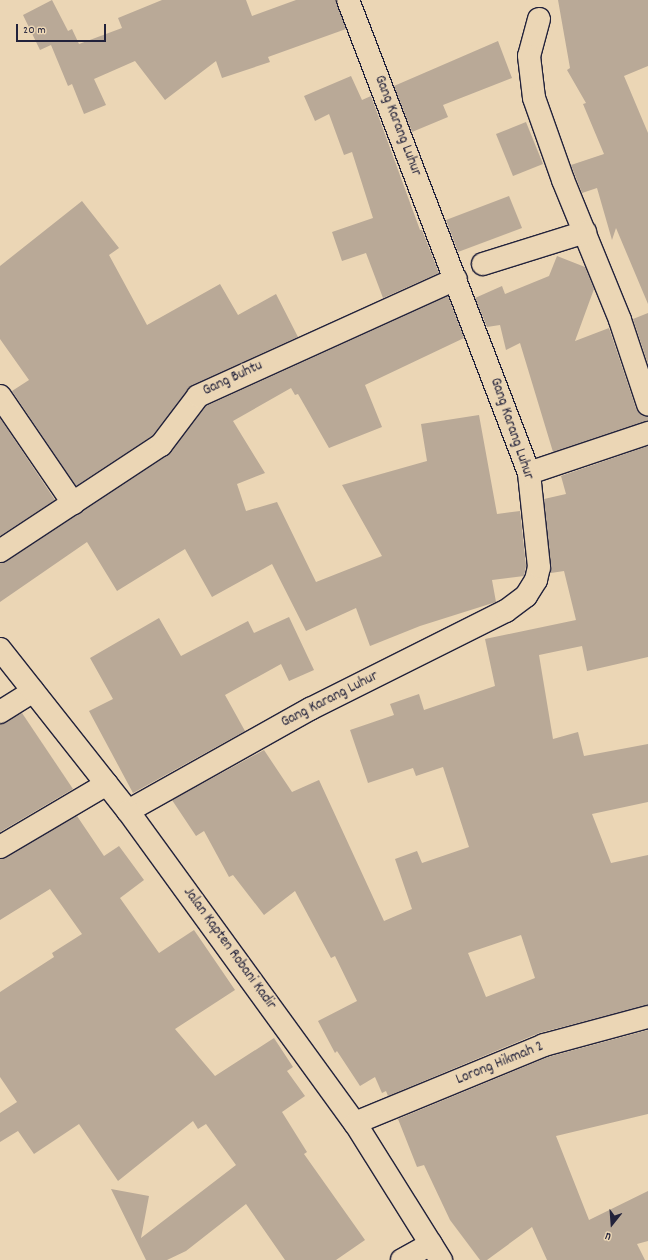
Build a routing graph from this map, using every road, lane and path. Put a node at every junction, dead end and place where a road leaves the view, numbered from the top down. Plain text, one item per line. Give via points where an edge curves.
1 (348, 0) edge
2 (539, 19) dead end
3 (585, 232) junction
4 (483, 264) dead end
5 (456, 279) junction
6 (0, 396) edge
7 (648, 404) edge
8 (648, 433) edge
9 (529, 473) junction
10 (73, 503) junction
11 (0, 551) edge
12 (0, 649) edge
13 (33, 691) junction
14 (0, 712) edge
15 (107, 784) junction
16 (128, 811) junction
17 (0, 847) edge
18 (648, 1017) edge
19 (355, 1123) junction
20 (436, 1252) edge
21 (402, 1260) edge

1 - 5 street, Gang Karang Luhur
2 - 3 street via 529,56 534,98 563,180
3 - 4 street
3 - 7 street via 620,320
5 - 9 street, Gang Karang Luhur
5 - 10 street, Gang Buhtu via 198,396 161,444
6 - 10 street
8 - 9 street
9 - 16 street, Gang Karang Luhur via 539,567 536,580 526,596 506,611 310,709
10 - 11 street, Gang Buhtu
12 - 13 street, Jalan Kapten Robani Kadir
13 - 14 street
13 - 15 street, Jalan Kapten Robani Kadir
15 - 16 street, Jalan Kapten Robani Kadir
15 - 17 street
16 - 19 street, Jalan Kapten Robani Kadir
18 - 19 street, Lorong Hikmah 2 via 544,1045
19 - 20 street, Jalan Kapten Robani Kadir
20 - 21 street

